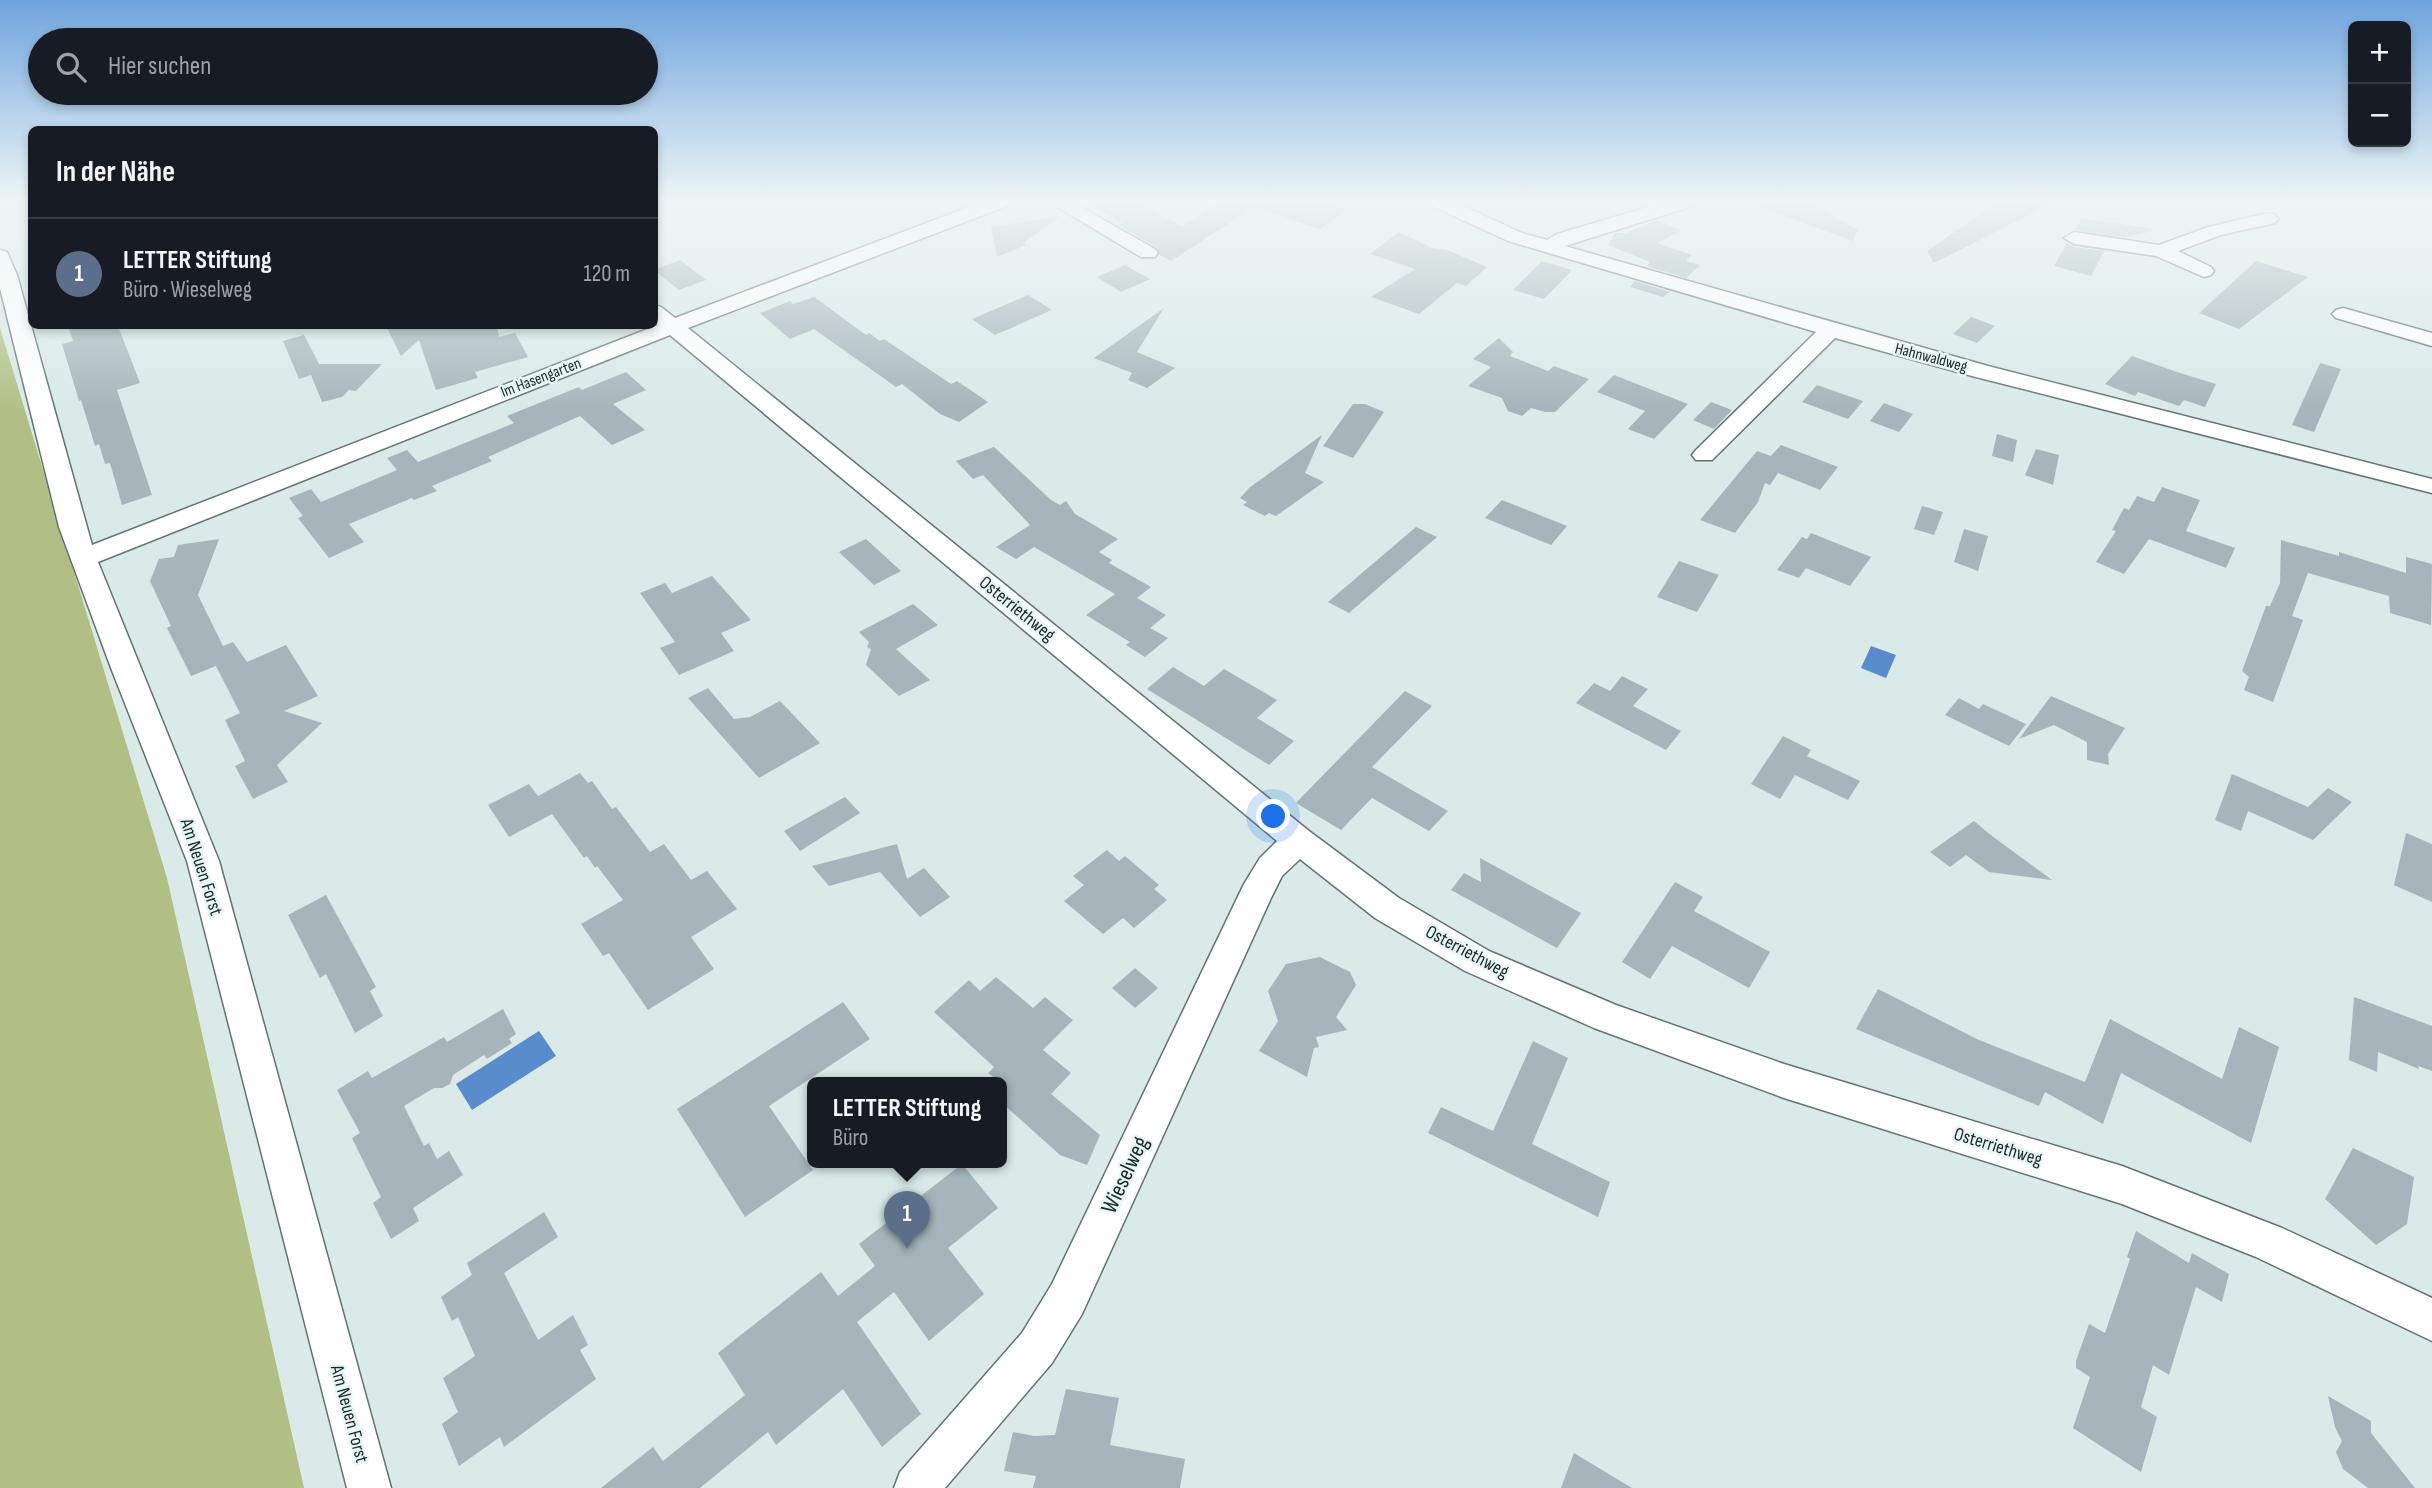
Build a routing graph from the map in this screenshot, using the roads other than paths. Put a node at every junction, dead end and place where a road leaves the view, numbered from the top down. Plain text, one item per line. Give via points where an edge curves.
1 (6, 271) edge
2 (801, 271) edge
3 (1632, 271) edge
4 (2343, 314) dead end
5 (664, 319) edge
6 (640, 329) edge
7 (1831, 330) junction
8 (2432, 340) edge
9 (1704, 455) dead end
10 (2432, 486) edge
11 (83, 558) junction
12 (1298, 840) junction
13 (2432, 1320) edge
14 (369, 1488) edge
15 (916, 1488) edge

1 - 11 street, Am Neuen Forst
2 - 5 street, Im Hasengarten
3 - 7 street, Hahnwaldweg
4 - 8 street
5 - 12 street, Osterriethweg
6 - 11 street, Im Hasengarten
7 - 9 street
7 - 10 street, Hahnwaldweg
11 - 14 street, Am Neuen Forst via 202,860
12 - 13 street, Osterriethweg via 1387,908 1477,961 1606,1017 1784,1082 2122,1185 2268,1242
12 - 15 street, Wieselweg via 1271,867 1256,894 1067,1299 1037,1348

